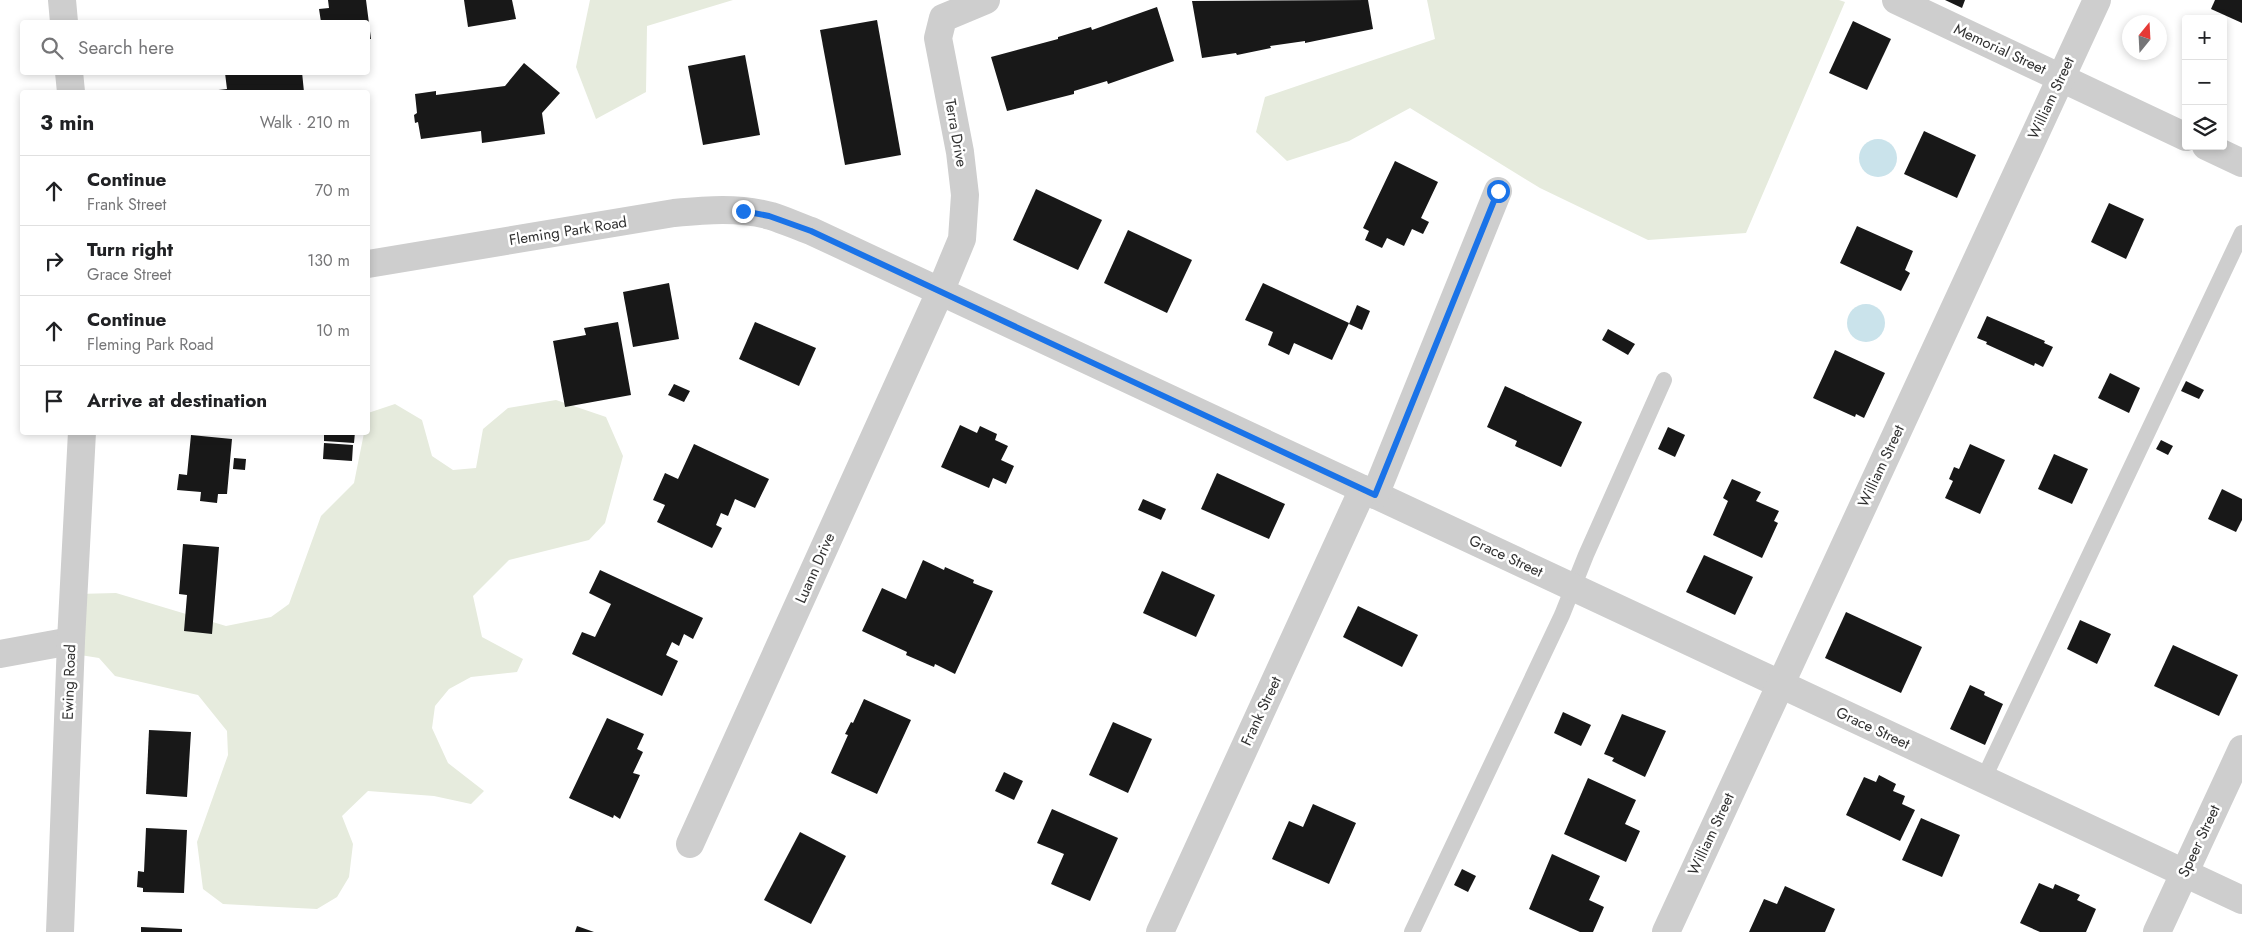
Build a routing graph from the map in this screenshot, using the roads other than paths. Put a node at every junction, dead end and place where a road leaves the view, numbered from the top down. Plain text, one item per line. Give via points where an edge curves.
1 (62, 0) edge
2 (986, 0) edge
3 (1896, 0) edge
4 (2097, 0) edge
5 (64, 20) edge
6 (69, 75) edge
7 (2061, 78) junction
8 (71, 90) edge
9 (2182, 135) edge
10 (2214, 150) edge
11 (2242, 163) edge
12 (1498, 191) dead end
13 (769, 216) joint
14 (2242, 233) edge
15 (370, 264) edge
16 (940, 292) junction
17 (1664, 380) dead end
18 (82, 435) edge
19 (1369, 492) junction
20 (1573, 587) junction
21 (71, 641) junction
22 (0, 654) edge
23 (1780, 684) junction
24 (2242, 749) edge
25 (1983, 780) junction
26 (690, 844) dead end
27 (2184, 873) junction
28 (2242, 900) edge
29 (60, 932) edge
30 (1160, 932) edge
31 (1412, 932) edge
32 (1666, 932) edge
33 (2156, 932) edge

1 - 5 street
2 - 16 street, Terra Drive via 943,18 938,38 965,195 962,239
3 - 7 street, Memorial Street
4 - 7 street, William Street
6 - 8 street
7 - 9 street, Memorial Street
7 - 23 street, William Street
10 - 11 street
12 - 19 street, Frank Street
13 - 15 street, Fleming Park Road via 743,211 674,213
13 - 16 street, Grace Street via 811,231
14 - 25 lane
16 - 19 street, Grace Street
16 - 26 street, Luann Drive
17 - 20 lane
18 - 21 street, Ewing Road
19 - 20 street, Grace Street
19 - 30 street, Frank Street
20 - 23 street, Grace Street
20 - 31 lane
21 - 22 street
21 - 29 street, Ewing Road
23 - 25 street, Grace Street
23 - 32 street, William Street
24 - 27 street, Speer Street
25 - 27 street, Grace Street
27 - 28 street, Grace Street
27 - 33 street, Speer Street

